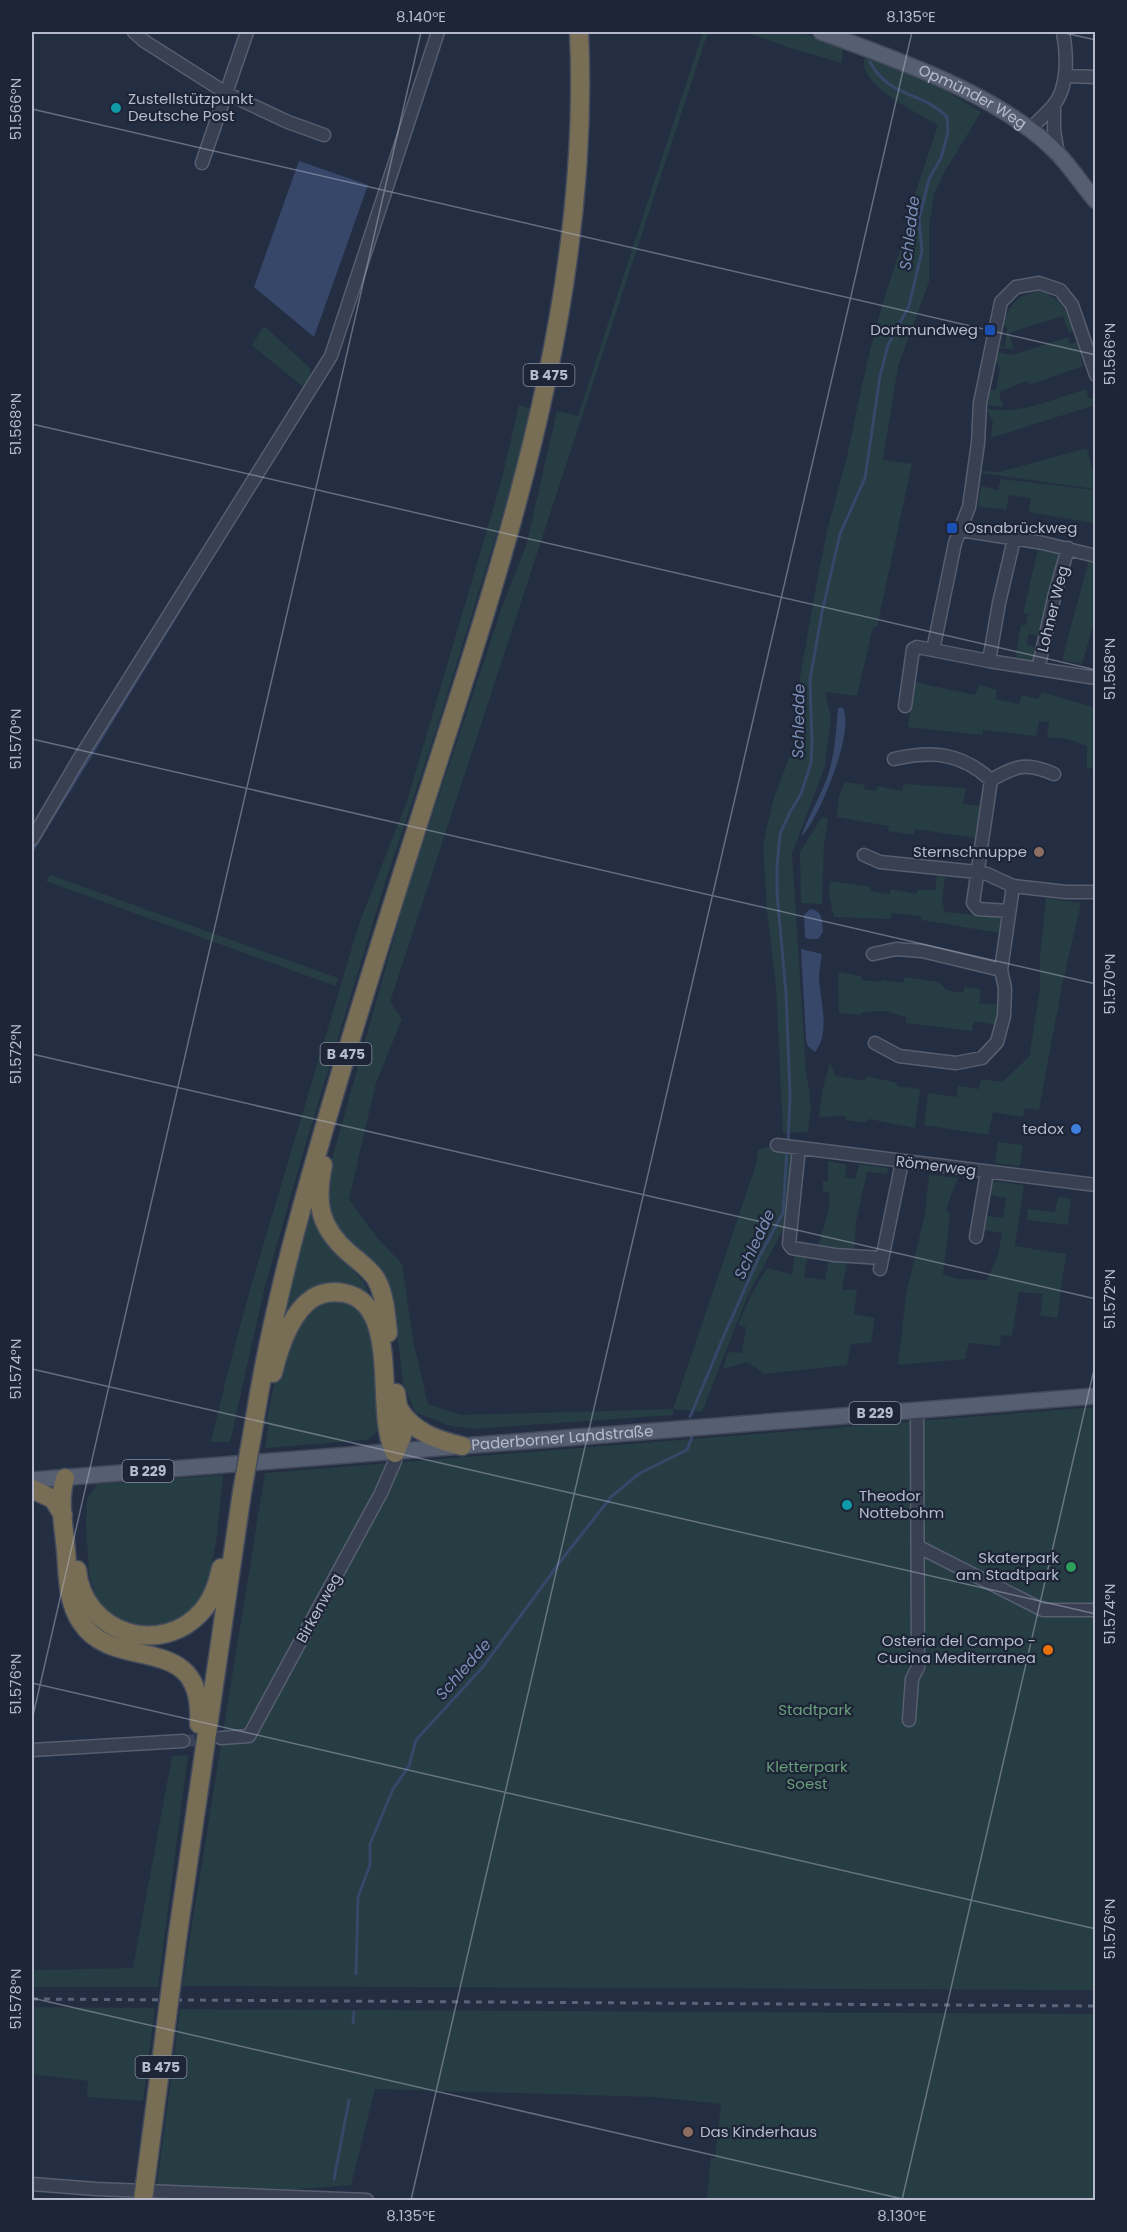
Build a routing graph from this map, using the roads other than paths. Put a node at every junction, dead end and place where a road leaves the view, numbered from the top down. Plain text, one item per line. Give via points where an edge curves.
1 (134, 32) edge
2 (247, 32) edge
3 (438, 32) edge
4 (579, 32) edge
5 (821, 32) edge
6 (1063, 32) edge
7 (1065, 76) junction
8 (1095, 77) edge
9 (226, 93) junction
10 (1054, 105) junction
11 (1029, 130) junction
12 (324, 135) dead end
13 (1058, 154) junction
14 (202, 163) dead end
15 (1095, 201) edge
16 (1095, 375) edge
17 (960, 530) junction
18 (1014, 538) junction
19 (1068, 548) junction
20 (1095, 556) edge
21 (933, 650) junction
22 (989, 662) junction
23 (1038, 669) junction
24 (1095, 678) edge
25 (905, 706) dead end
26 (894, 759) dead end
27 (1054, 774) dead end
28 (991, 780) junction
29 (32, 839) edge
30 (864, 855) dead end
31 (977, 872) junction
32 (1012, 886) junction
33 (1095, 892) edge
34 (1009, 911) junction
35 (873, 954) dead end
36 (1001, 970) junction
37 (874, 1043) dead end
38 (321, 1139) junction
39 (777, 1145) dead end
40 (799, 1149) junction
41 (902, 1161) junction
42 (987, 1172) junction
43 (1095, 1185) edge
44 (976, 1237) dead end
45 (1095, 1396) edge
46 (398, 1407) junction
47 (917, 1410) junction
48 (254, 1423) junction
49 (462, 1446) junction
50 (395, 1453) junction
51 (65, 1478) junction
52 (32, 1480) edge
53 (32, 1489) edge
54 (63, 1515) junction
55 (238, 1522) junction
56 (919, 1547) junction
57 (1095, 1610) edge
58 (909, 1720) dead end
59 (221, 1738) tunnel mouth
60 (183, 1741) tunnel mouth
61 (32, 1750) edge
62 (198, 1796) junction
63 (32, 2184) edge
64 (143, 2200) edge
65 (367, 2200) edge

1 - 9 street
2 - 9 street
3 - 29 street via 331,356
4 - 38 highway, B 475 via 580,97 570,245 538,424 483,622
5 - 11 main road, Opmünder Weg via 964,89
6 - 7 street
7 - 8 street
7 - 10 street
9 - 12 street
9 - 14 street
10 - 11 street
10 - 13 street
11 - 13 main road, Opmünder Weg
13 - 15 main road, Opmünder Weg
16 - 17 street via 1072,305 1060,290 1039,283 1016,287 1004,297 980,403 969,507
17 - 18 street
17 - 21 street
18 - 19 street
18 - 22 street
19 - 20 street
19 - 23 street, Lohner Weg
21 - 22 street
21 - 25 street via 913,649
22 - 23 street
23 - 24 street
26 - 28 street via 918,753 948,756 976,766
27 - 28 street via 1035,766 1009,770
28 - 31 street
30 - 31 street via 880,862
31 - 32 street
31 - 34 street via 973,903 978,909
32 - 33 street
32 - 34 street
34 - 36 street
35 - 36 street via 896,949 922,951
36 - 37 street via 1004,1016 997,1042 982,1058 956,1063 899,1056
38 - 46 highway via 322,1217 335,1239 377,1281 384,1302
38 - 48 highway, B 475 via 284,1271
39 - 40 street, Römerweg
40 - 41 street, Römerweg
40 - 41 street via 789,1244 792,1248 881,1264
41 - 42 street, Römerweg
42 - 43 street, Römerweg
42 - 44 street
45 - 47 main road, Paderborner Landstraße / B 229
46 - 49 highway via 418,1429
46 - 50 highway via 402,1436
47 - 49 main road, Paderborner Landstraße / B 229
47 - 56 street
48 - 50 highway via 267,1399 279,1353 294,1319 316,1297 326,1293 350,1294 366,1305 378,1324 388,1437
48 - 55 highway, B 475, bridge
49 - 50 main road, Paderborner Landstraße / B 229
50 - 51 main road, Paderborner Landstraße / B 229
50 - 59 street, Birkenweg via 381,1493 249,1736
51 - 52 main road, Paderborner Landstraße
51 - 54 highway via 61,1494
51 - 55 highway via 72,1495 81,1591 104,1622 126,1633 163,1634 185,1626 198,1615 215,1588 227,1541
53 - 54 highway via 52,1499
54 - 62 highway via 70,1594 86,1629 111,1646 174,1664 196,1689 199,1718 192,1786
55 - 62 highway, B 475
56 - 57 street via 1043,1610
56 - 58 street via 918,1667 912,1678
60 - 61 street
62 - 64 highway, B 475, bridge
63 - 65 street

